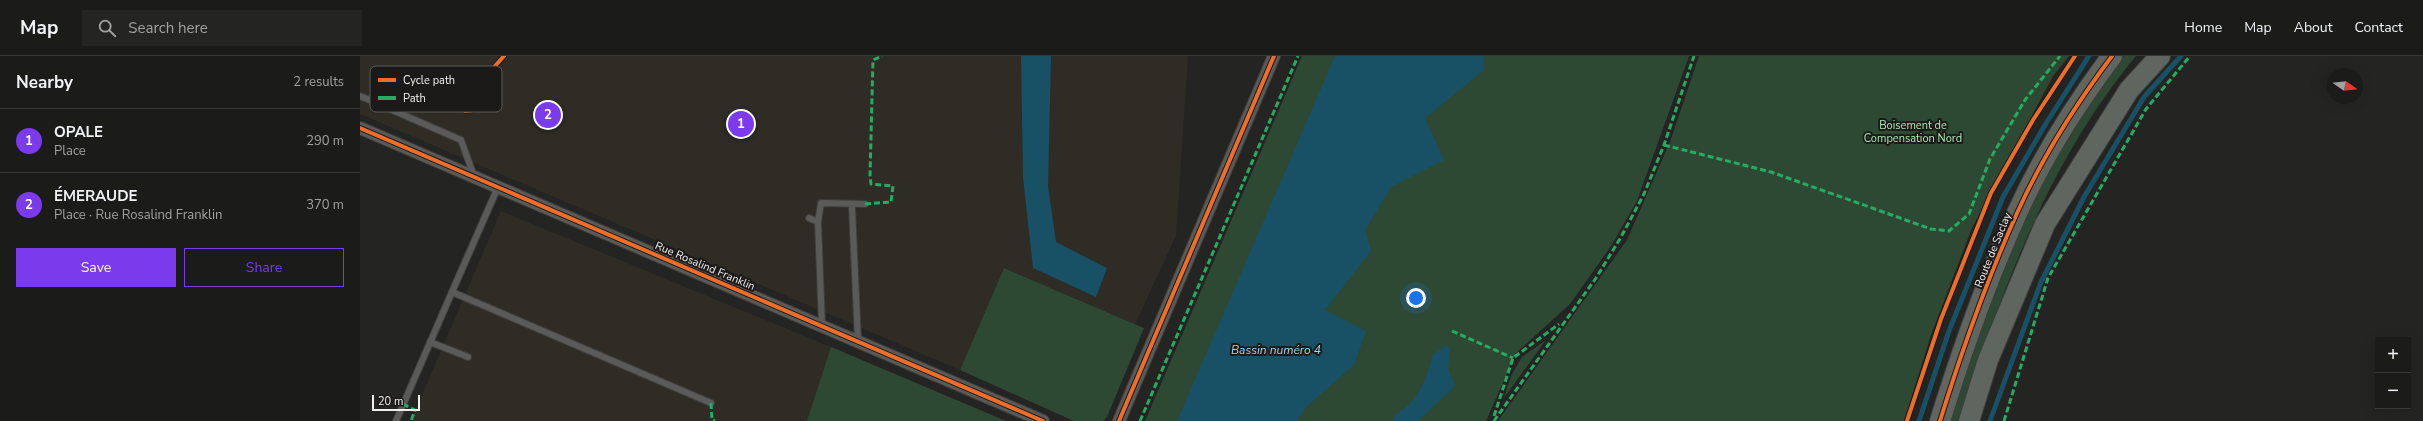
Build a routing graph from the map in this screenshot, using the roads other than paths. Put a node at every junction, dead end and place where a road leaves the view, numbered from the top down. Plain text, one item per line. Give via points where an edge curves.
1 (1274, 56) edge
2 (2112, 56) edge
3 (2160, 56) edge
4 (360, 96) edge
5 (370, 100) edge
6 (397, 112) edge
7 (360, 128) edge
8 (474, 176) junction
9 (498, 187) junction
10 (865, 204) dead end
11 (852, 208) dead end
12 (809, 218) dead end
13 (818, 222) junction
14 (452, 292) junction
15 (822, 326) junction
16 (858, 341) junction
17 (430, 342) junction
18 (468, 357) dead end
19 (711, 403) dead end
20 (396, 421) edge
21 (1043, 421) edge
22 (1119, 421) edge
23 (1940, 421) edge
24 (1969, 421) edge

1 - 22 street
2 - 23 main road, Route de Saclay via 2054,142 2018,211 1962,350
3 - 24 main road via 2129,90 2045,224 1988,360
4 - 5 lane
6 - 8 lane via 462,140
7 - 8 street, Rue Rosalind Franklin
8 - 9 street, Rue Rosalind Franklin
9 - 14 lane
9 - 15 street, Rue Rosalind Franklin
10 - 13 lane via 821,202
11 - 16 lane
12 - 13 lane
13 - 15 lane
14 - 17 lane
14 - 19 lane
15 - 16 street, Rue Rosalind Franklin
16 - 21 street, Rue Rosalind Franklin
17 - 18 lane
17 - 20 lane

